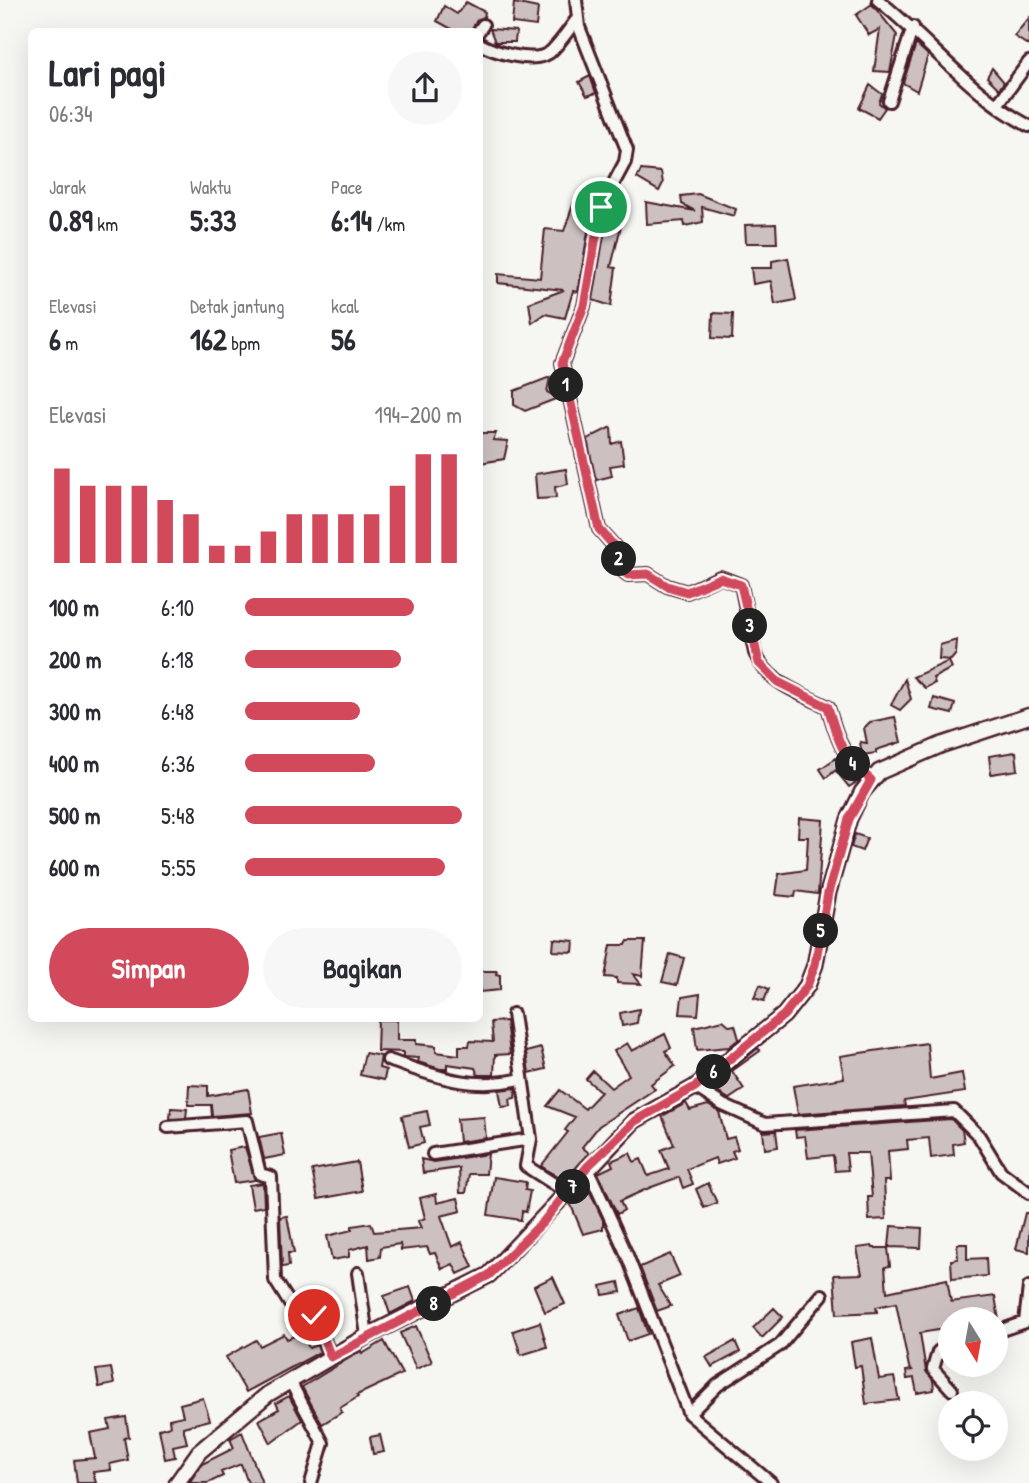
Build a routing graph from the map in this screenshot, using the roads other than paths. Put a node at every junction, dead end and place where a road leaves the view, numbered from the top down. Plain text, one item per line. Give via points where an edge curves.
1 (576, 0) edge
2 (877, 0) edge
3 (577, 19) junction
4 (913, 27) junction
5 (483, 45) edge
6 (1029, 62) edge
7 (889, 102) dead end
8 (997, 105) junction
9 (1029, 126) edge
10 (1029, 716) edge
11 (871, 780) junction
12 (513, 1014) dead end
13 (388, 1060) dead end
14 (522, 1079) junction
15 (695, 1087) junction
16 (168, 1127) dead end
17 (531, 1139) junction
18 (433, 1154) dead end
19 (587, 1167) junction
20 (1029, 1193) edge
21 (568, 1194) junction
22 (358, 1273) dead end
23 (1029, 1287) edge
24 (822, 1295) dead end
25 (1008, 1328) edge
26 (367, 1336) junction
27 (938, 1352) edge
28 (331, 1357) junction
29 (938, 1374) edge
30 (941, 1377) edge
31 (290, 1381) junction
32 (952, 1390) dead end
33 (689, 1414) junction
34 (177, 1483) edge
35 (312, 1483) edge
36 (771, 1483) edge

1 - 3 street
2 - 4 street
3 - 5 street via 549,53 541,56 517,55
3 - 11 street via 627,150 601,207 584,306 562,363 599,529 614,546 628,575 648,574 687,592 720,578 741,585 759,663 778,682 828,707 841,748
4 - 7 street
4 - 8 street
6 - 8 street
8 - 9 street
10 - 11 street via 898,762
11 - 15 street via 849,819 807,986 778,1021
12 - 14 street
13 - 14 street via 487,1086
14 - 17 street
15 - 19 street via 635,1121
15 - 20 street via 765,1124 954,1111 979,1136 1001,1172
16 - 28 street via 247,1121 260,1174 271,1177 275,1280 290,1304 313,1313
17 - 18 street
17 - 21 street via 527,1167
19 - 21 street
19 - 33 street
21 - 26 street via 489,1275
22 - 26 street
23 - 25 street via 1025,1322
24 - 33 street via 780,1345 709,1392
26 - 28 street
27 - 29 street via 933,1368
28 - 31 street
30 - 32 street
31 - 34 street via 199,1452
31 - 35 street via 323,1443
33 - 36 street

